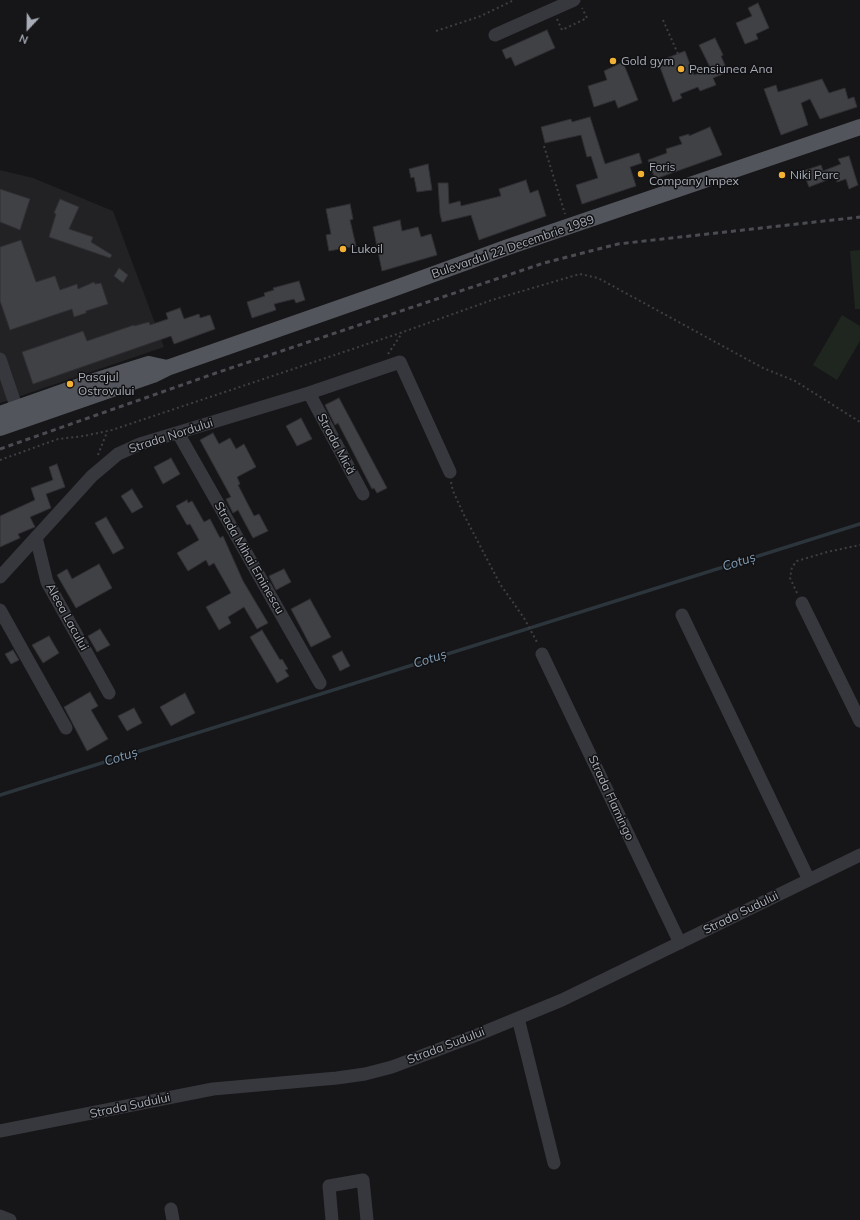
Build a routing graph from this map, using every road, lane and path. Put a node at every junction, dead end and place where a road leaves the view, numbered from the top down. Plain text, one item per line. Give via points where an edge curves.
1 (514, 0) edge
2 (577, 3) edge
3 (553, 9) junction
4 (663, 20) dead end
5 (436, 31) dead end
6 (495, 35) dead end
7 (678, 54) dead end
8 (860, 127) edge
9 (544, 146) dead end
10 (566, 216) dead end
11 (403, 332) junction
12 (0, 359) edge
13 (377, 370) junction
14 (309, 393) junction
15 (0, 414) edge
16 (19, 415) junction
17 (860, 422) edge
18 (0, 428) edge
19 (107, 432) junction
20 (178, 433) junction
21 (97, 457) dead end
22 (0, 460) edge
23 (450, 472) joint
24 (363, 494) dead end
25 (36, 537) junction
26 (860, 544) edge
27 (0, 577) edge
28 (802, 603) joint
29 (0, 610) edge
30 (682, 615) dead end
31 (542, 654) joint
32 (320, 684) dead end
33 (109, 693) dead end
34 (860, 721) edge
35 (66, 728) dead end
36 (860, 855) edge
37 (810, 880) junction
38 (680, 942) junction
39 (518, 1018) junction
40 (0, 1131) edge
41 (554, 1163) dead end
42 (0, 1216) edge
43 (10, 1220) edge
44 (332, 1220) edge
45 (367, 1220) edge

1 - 5 path via 481,16
2 - 3 street
2 - 3 path via 587,18 562,30
3 - 6 street
4 - 7 path
8 - 16 main road, Bulevardul 22 Decembrie 1989 via 508,247 153,375
9 - 10 path
11 - 13 path
11 - 17 path via 492,300 580,274 598,278 763,368 795,381
11 - 19 path
12 - 16 street
13 - 14 street, Strada Nordului
13 - 23 street, Strada Nordului via 400,362
14 - 20 street, Strada Nordului
14 - 24 street, Strada Mică
15 - 16 main road, Bulevardul 22 Decembrie 1989
16 - 18 main road, Bulevardul 22 Decembrie 1989
19 - 21 path
19 - 22 path via 58,439
20 - 25 street, Strada Nordului via 140,444 118,454 104,465
20 - 32 street, Strada Mihai Eminescu
23 - 31 path via 453,491 464,515 500,584 524,618
25 - 27 street, Strada Nordului
25 - 33 street, Aleea Lacului via 47,582
26 - 28 path via 797,561 792,567 790,578
28 - 34 street
29 - 35 street
30 - 37 street
31 - 38 street, Strada Flamingo
36 - 37 street, Strada Sudului
37 - 38 street, Strada Sudului
38 - 39 street, Strada Sudului via 562,1000
39 - 40 street, Strada Sudului via 392,1067 365,1074 213,1089
39 - 41 street
42 - 43 street
44 - 45 street via 328,1186 363,1180

